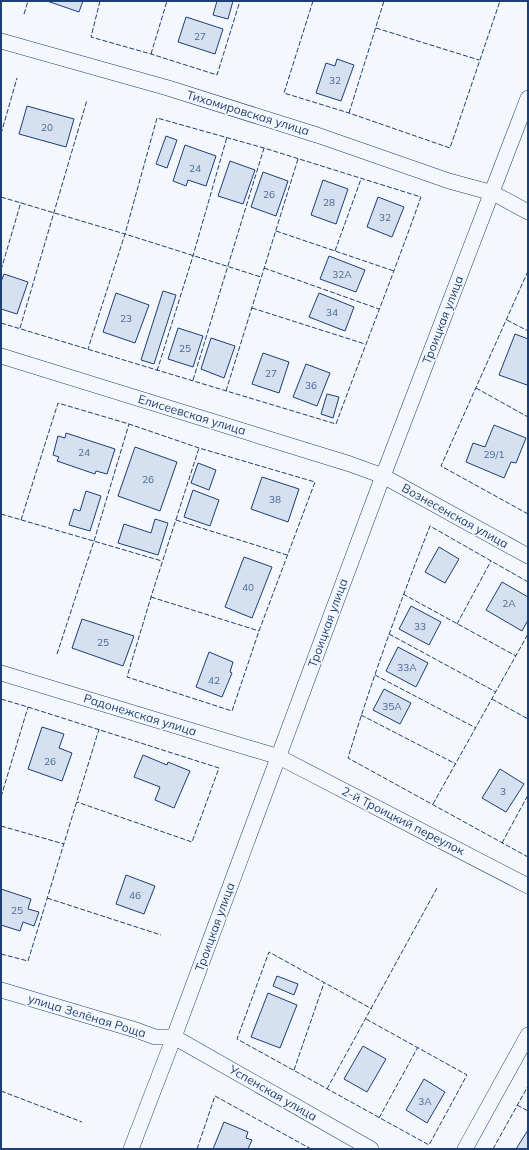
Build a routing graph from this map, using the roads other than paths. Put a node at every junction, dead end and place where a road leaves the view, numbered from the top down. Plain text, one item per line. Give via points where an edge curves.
1 (1, 40) edge
2 (528, 98) edge
3 (493, 193) junction
4 (528, 212) edge
5 (1, 356) edge
6 (383, 476) junction
7 (528, 556) edge
8 (1, 673) edge
9 (278, 757) junction
10 (528, 886) edge
11 (1, 990) edge
12 (528, 1035) edge
13 (174, 1037) junction
14 (131, 1149) edge
15 (371, 1149) edge
16 (465, 1149) edge

1 - 3 street, Тихомировская улица via 168,88 449,181
2 - 3 street, Троицкая улица
3 - 4 street, Тихомировская улица
3 - 6 street, Троицкая улица
5 - 6 street, Елисеевская улица
6 - 7 street, Вознесенская улица
6 - 9 street, Троицкая улица
8 - 9 street, Радонежская улица
9 - 10 street, 2-й Троицкий переулок
9 - 13 street, Троицкая улица
11 - 13 street, улица Зелёная Роща via 155,1037
12 - 16 street
13 - 14 street, Троицкая улица
13 - 15 street, Успенская улица

